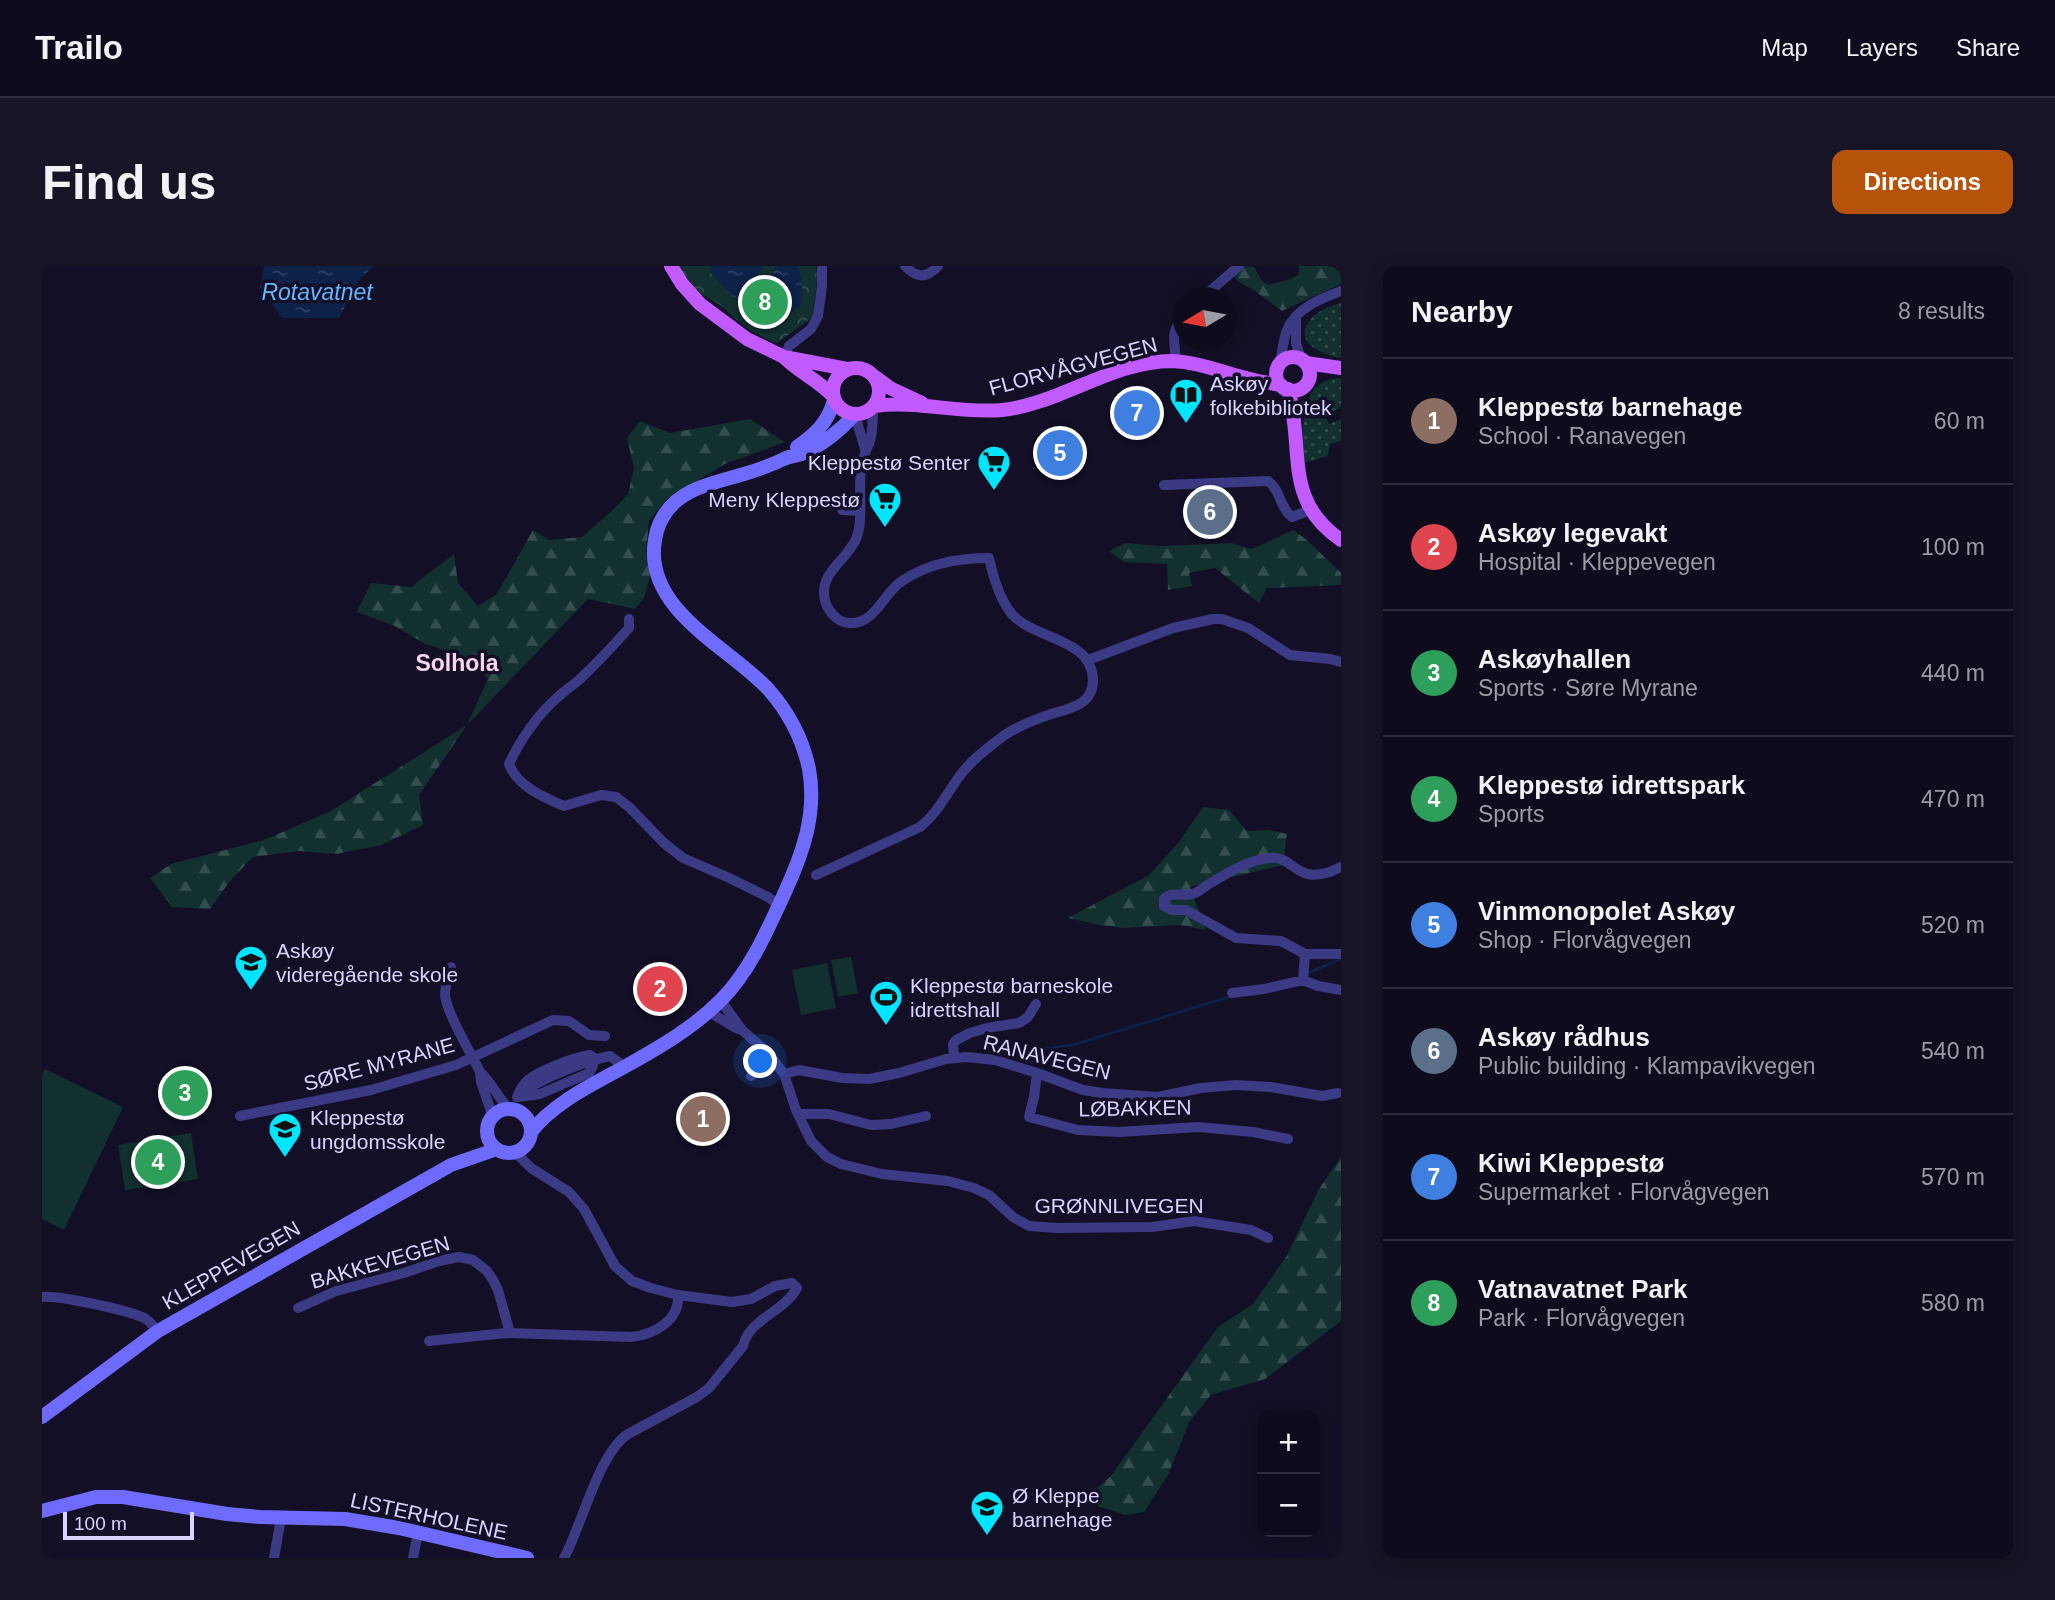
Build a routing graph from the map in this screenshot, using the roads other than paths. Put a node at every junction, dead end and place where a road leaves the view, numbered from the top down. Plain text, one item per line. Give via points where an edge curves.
1 (670, 266) edge
2 (822, 266) edge
3 (905, 266) edge
4 (938, 266) edge
5 (1239, 266) edge
6 (1215, 287) edge
7 (1341, 291) edge
8 (1296, 318) junction
9 (1174, 350) edge
10 (784, 357) junction
11 (1304, 361) junction
12 (1176, 362) junction
13 (1279, 365) junction
14 (847, 369) junction
15 (1341, 370) edge
16 (1229, 373) junction
17 (874, 377) junction
18 (1308, 382) junction
19 (1284, 387) junction
20 (833, 398) junction
21 (926, 405) junction
22 (874, 406) junction
23 (854, 415) junction
24 (1298, 448) junction
25 (865, 449) junction
26 (784, 459) junction
27 (1164, 485) dead end
28 (842, 510) dead end
29 (1310, 510) junction
30 (859, 511) junction
31 (1341, 540) edge
32 (629, 619) dead end
33 (1088, 660) junction
34 (1341, 662) edge
35 (1341, 867) edge
36 (816, 875) dead end
37 (779, 905) junction
38 (1305, 954) junction
39 (1341, 954) edge
40 (451, 967) dead end
41 (1303, 980) junction
42 (1341, 990) edge
43 (1232, 993) dead end
44 (721, 1001) junction
45 (1036, 1004) dead end
46 (709, 1012) junction
47 (742, 1030) junction
48 (605, 1036) dead end
49 (769, 1054) junction
50 (954, 1057) junction
51 (473, 1058) junction
52 (595, 1059) junction
53 (625, 1067) junction
54 (480, 1072) junction
55 (1037, 1073) junction
56 (784, 1074) junction
57 (751, 1076) dead end
58 (1338, 1093) dead end
59 (571, 1097) junction
60 (515, 1107) junction
61 (798, 1114) junction
62 (240, 1116) dead end
63 (926, 1116) dead end
64 (493, 1117) junction
65 (531, 1132) junction
66 (488, 1134) junction
67 (1288, 1139) dead end
68 (497, 1149) junction
69 (515, 1152) junction
70 (451, 1165) junction
71 (1268, 1238) dead end
72 (678, 1295) junction
73 (42, 1297) edge
74 (298, 1308) dead end
75 (158, 1331) junction
76 (510, 1333) junction
77 (429, 1340) dead end
78 (42, 1418) edge
79 (42, 1511) edge
80 (281, 1518) junction
81 (418, 1533) junction
82 (274, 1558) edge
83 (413, 1558) edge
84 (527, 1558) edge
85 (564, 1558) edge

1 - 10 main road via 688,292 715,316
2 - 10 street via 818,316
3 - 4 street via 921,276
5 - 6 street
7 - 8 street via 1316,301
8 - 11 street via 1296,343
8 - 13 street via 1286,332
9 - 12 street
10 - 14 main road
10 - 20 main road via 823,385
11 - 13 main road via 1290,357
11 - 15 main road
11 - 18 main road via 1310,371
12 - 16 main road, FLORVÅGVEGEN
12 - 21 main road, FLORVÅGVEGEN via 1151,363 1011,409 953,410
13 - 16 main road, FLORVÅGVEGEN via 1258,372
13 - 19 main road via 1277,377
14 - 17 main road via 862,369
14 - 20 main road via 834,381
15 - 18 main road
16 - 19 main road, FLORVÅGVEGEN
17 - 21 main road, FLORVÅGVEGEN
17 - 22 main road via 879,390
18 - 19 main road via 1300,389
18 - 24 main road
19 - 24 main road
20 - 23 main road via 841,410
20 - 26 main road via 825,424
21 - 22 main road, FLORVÅGVEGEN
22 - 23 main road
22 - 25 street
23 - 25 street
23 - 26 main road via 813,448
24 - 29 main road via 1300,482
25 - 30 street
26 - 37 main road via 680,498 657,529 654,562 664,593 680,613 778,701 803,747 811,785 809,824
27 - 29 street via 1268,481 1287,514 1292,517
28 - 30 street
29 - 31 main road
30 - 33 street via 856,538 825,584 827,607 841,621 862,621 897,584 922,570 968,558 989,558 995,582 1012,614
32 - 37 street via 629,628 556,698 516,748 509,764 513,774 538,794 564,806 601,795 616,797 683,858
33 - 34 street via 1167,630 1222,619 1248,628 1290,655
33 - 36 street via 1093,682 1083,701 1003,736 967,768 932,817 919,827
35 - 38 street via 1308,875 1274,858 1243,866 1194,893 1164,899 1164,906 1172,911 1185,911 1237,938 1281,941
37 - 44 main road via 746,968
38 - 39 street
38 - 41 street
40 - 51 street, SØRE MYRANE via 445,988 447,1003
41 - 42 street
41 - 43 street
44 - 46 main road
44 - 47 street, GRØNNLIVEGEN
45 - 50 street, RANAVEGEN via 1019,1023 962,1036 953,1044
46 - 47 street, GRØNNLIVEGEN
46 - 53 main road
47 - 49 street, GRØNNLIVEGEN
48 - 51 street via 556,1020
49 - 56 street, GRØNNLIVEGEN
49 - 57 street
50 - 55 street, RANAVEGEN via 995,1060
50 - 56 street, RANAVEGEN via 869,1079 799,1070
51 - 54 street
51 - 62 street, SØRE MYRANE via 370,1090
52 - 53 street via 610,1056
52 - 60 street via 589,1073
52 - 60 street via 580,1056 532,1077 525,1082
53 - 59 main road
54 - 60 street via 502,1102
54 - 64 street
55 - 58 street, RANAVEGEN via 1083,1090 1158,1097 1235,1085 1322,1096
55 - 67 street, LØBAKKEN via 1029,1116 1073,1130 1198,1126
56 - 61 street, GRØNNLIVEGEN
59 - 60 main road via 535,1111
59 - 65 main road
60 - 64 main road
60 - 65 main road
61 - 63 street via 829,1114 871,1125
61 - 71 street, GRØNNLIVEGEN via 816,1147 841,1164 974,1188 1029,1226 1152,1227 1194,1221 1251,1230
64 - 66 main road
65 - 69 main road via 527,1144
66 - 68 main road
66 - 70 main road, KLEPPEVEGEN
68 - 69 main road
68 - 70 main road, KLEPPEVEGEN
69 - 72 street via 569,1192 624,1276
70 - 75 main road, KLEPPEVEGEN
72 - 76 street via 670,1319 643,1336
72 - 85 street via 732,1302 751,1299 783,1283 797,1288 752,1329 709,1388 620,1440
73 - 75 street via 62,1297 126,1312 144,1318
74 - 76 street, BAKKEVEGEN via 336,1291 459,1257 473,1260 493,1279
75 - 78 main road, KLEPPEVEGEN
76 - 77 street
79 - 80 main road, LISTERHOLENE via 105,1496
80 - 81 main road, LISTERHOLENE via 345,1519
80 - 82 street
81 - 83 street
81 - 84 main road, LISTERHOLENE

